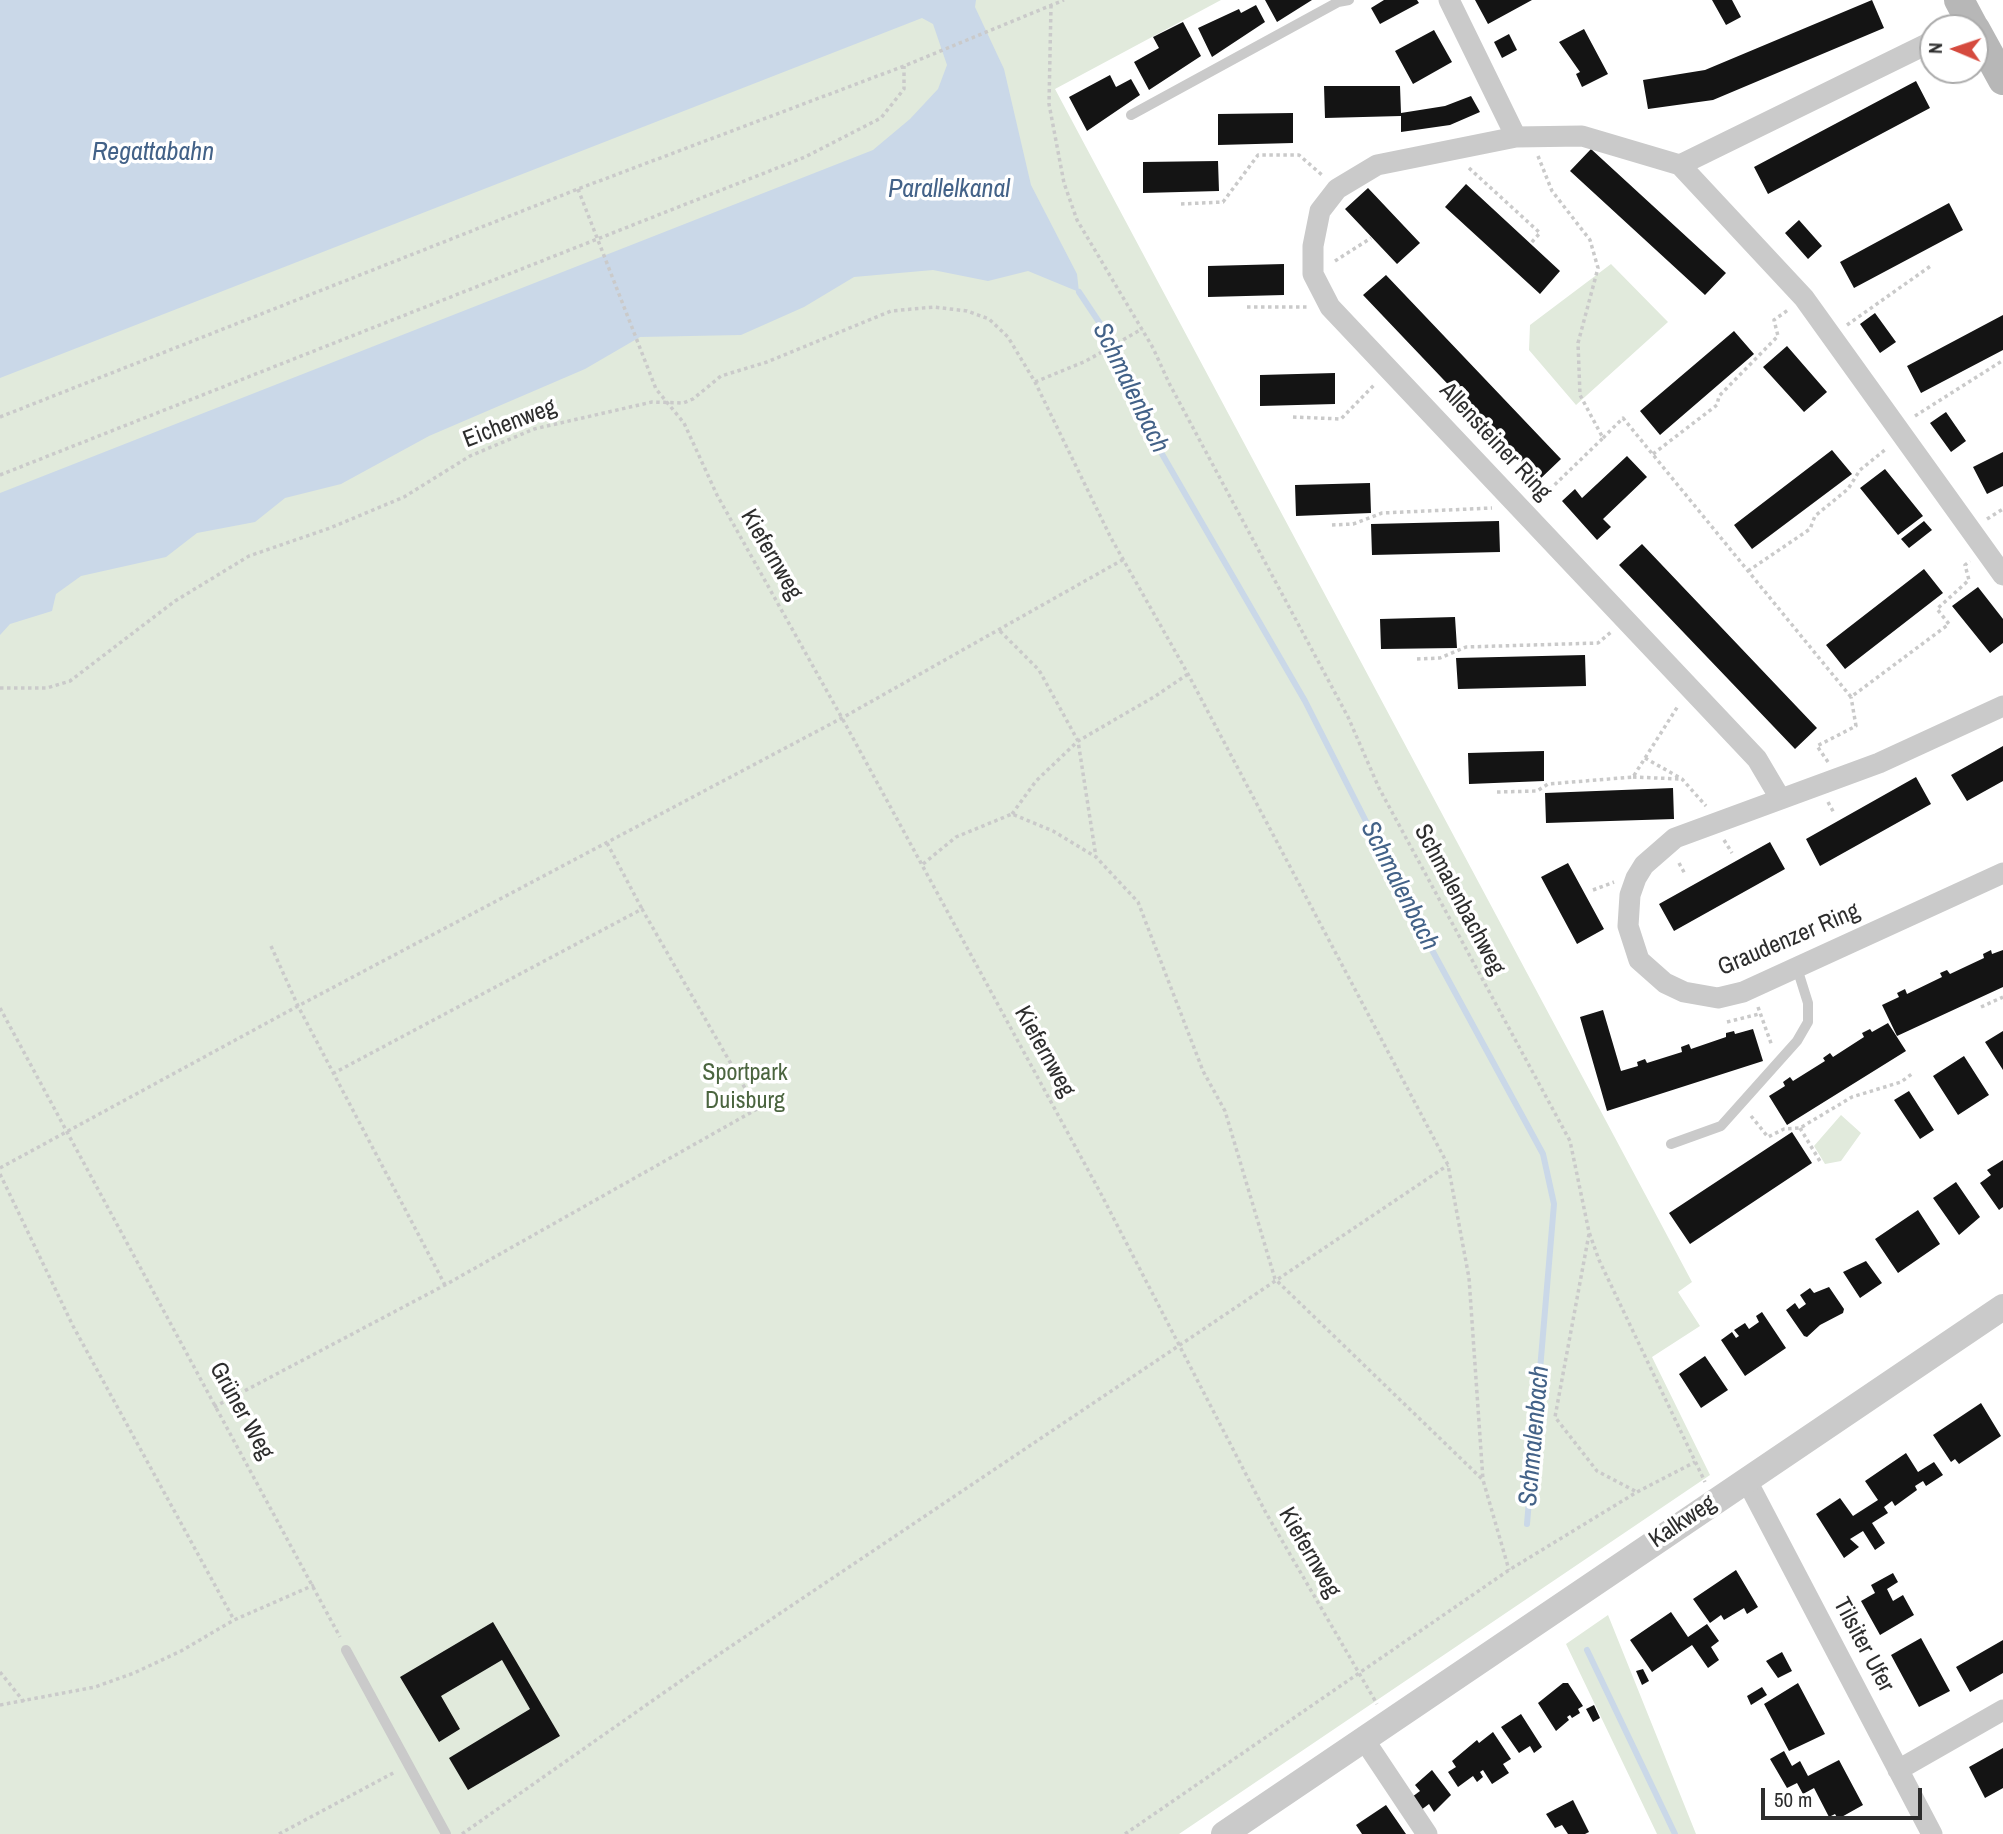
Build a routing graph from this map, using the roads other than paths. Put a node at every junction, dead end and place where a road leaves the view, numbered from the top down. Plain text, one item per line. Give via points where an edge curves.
1 (1349, 0) edge
2 (1449, 0) edge
3 (1919, 48) edge
4 (1989, 52) edge
5 (2000, 69) edge
6 (1131, 115) dead end
7 (1516, 136) junction
8 (1680, 165) junction
9 (2003, 575) edge
10 (2003, 706) edge
11 (1780, 798) junction
12 (2003, 873) edge
13 (1797, 968) junction
14 (1671, 1144) dead end
15 (2003, 1307) edge
16 (1747, 1481) junction
17 (346, 1650) road end
18 (2003, 1710) edge
19 (1363, 1738) junction
20 (1898, 1770) junction
21 (446, 1834) edge
22 (1224, 1834) edge
23 (1427, 1834) edge
24 (1932, 1834) edge

1 - 6 lane
2 - 7 street
3 - 8 street
4 - 5 main road
7 - 8 street via 1582,136
7 - 11 street, Allensteiner Ring via 1377,165 1338,189 1320,211 1313,274 1331,307 1757,759
8 - 9 street via 1804,298
10 - 11 street via 1959,729
11 - 13 street, Graudenzer Ring via 1675,838 1644,864 1630,895 1630,935 1639,960 1665,983 1684,992 1718,998
12 - 13 street, Graudenzer Ring
13 - 14 lane via 1808,1003 1808,1022 1797,1041 1721,1126
15 - 16 street, Kalkweg
16 - 19 street, Kalkweg
16 - 20 street, Tilsiter Ufer
17 - 21 lane
18 - 20 street
19 - 22 street, Kalkweg
19 - 23 street
20 - 24 street, Tilsiter Ufer

